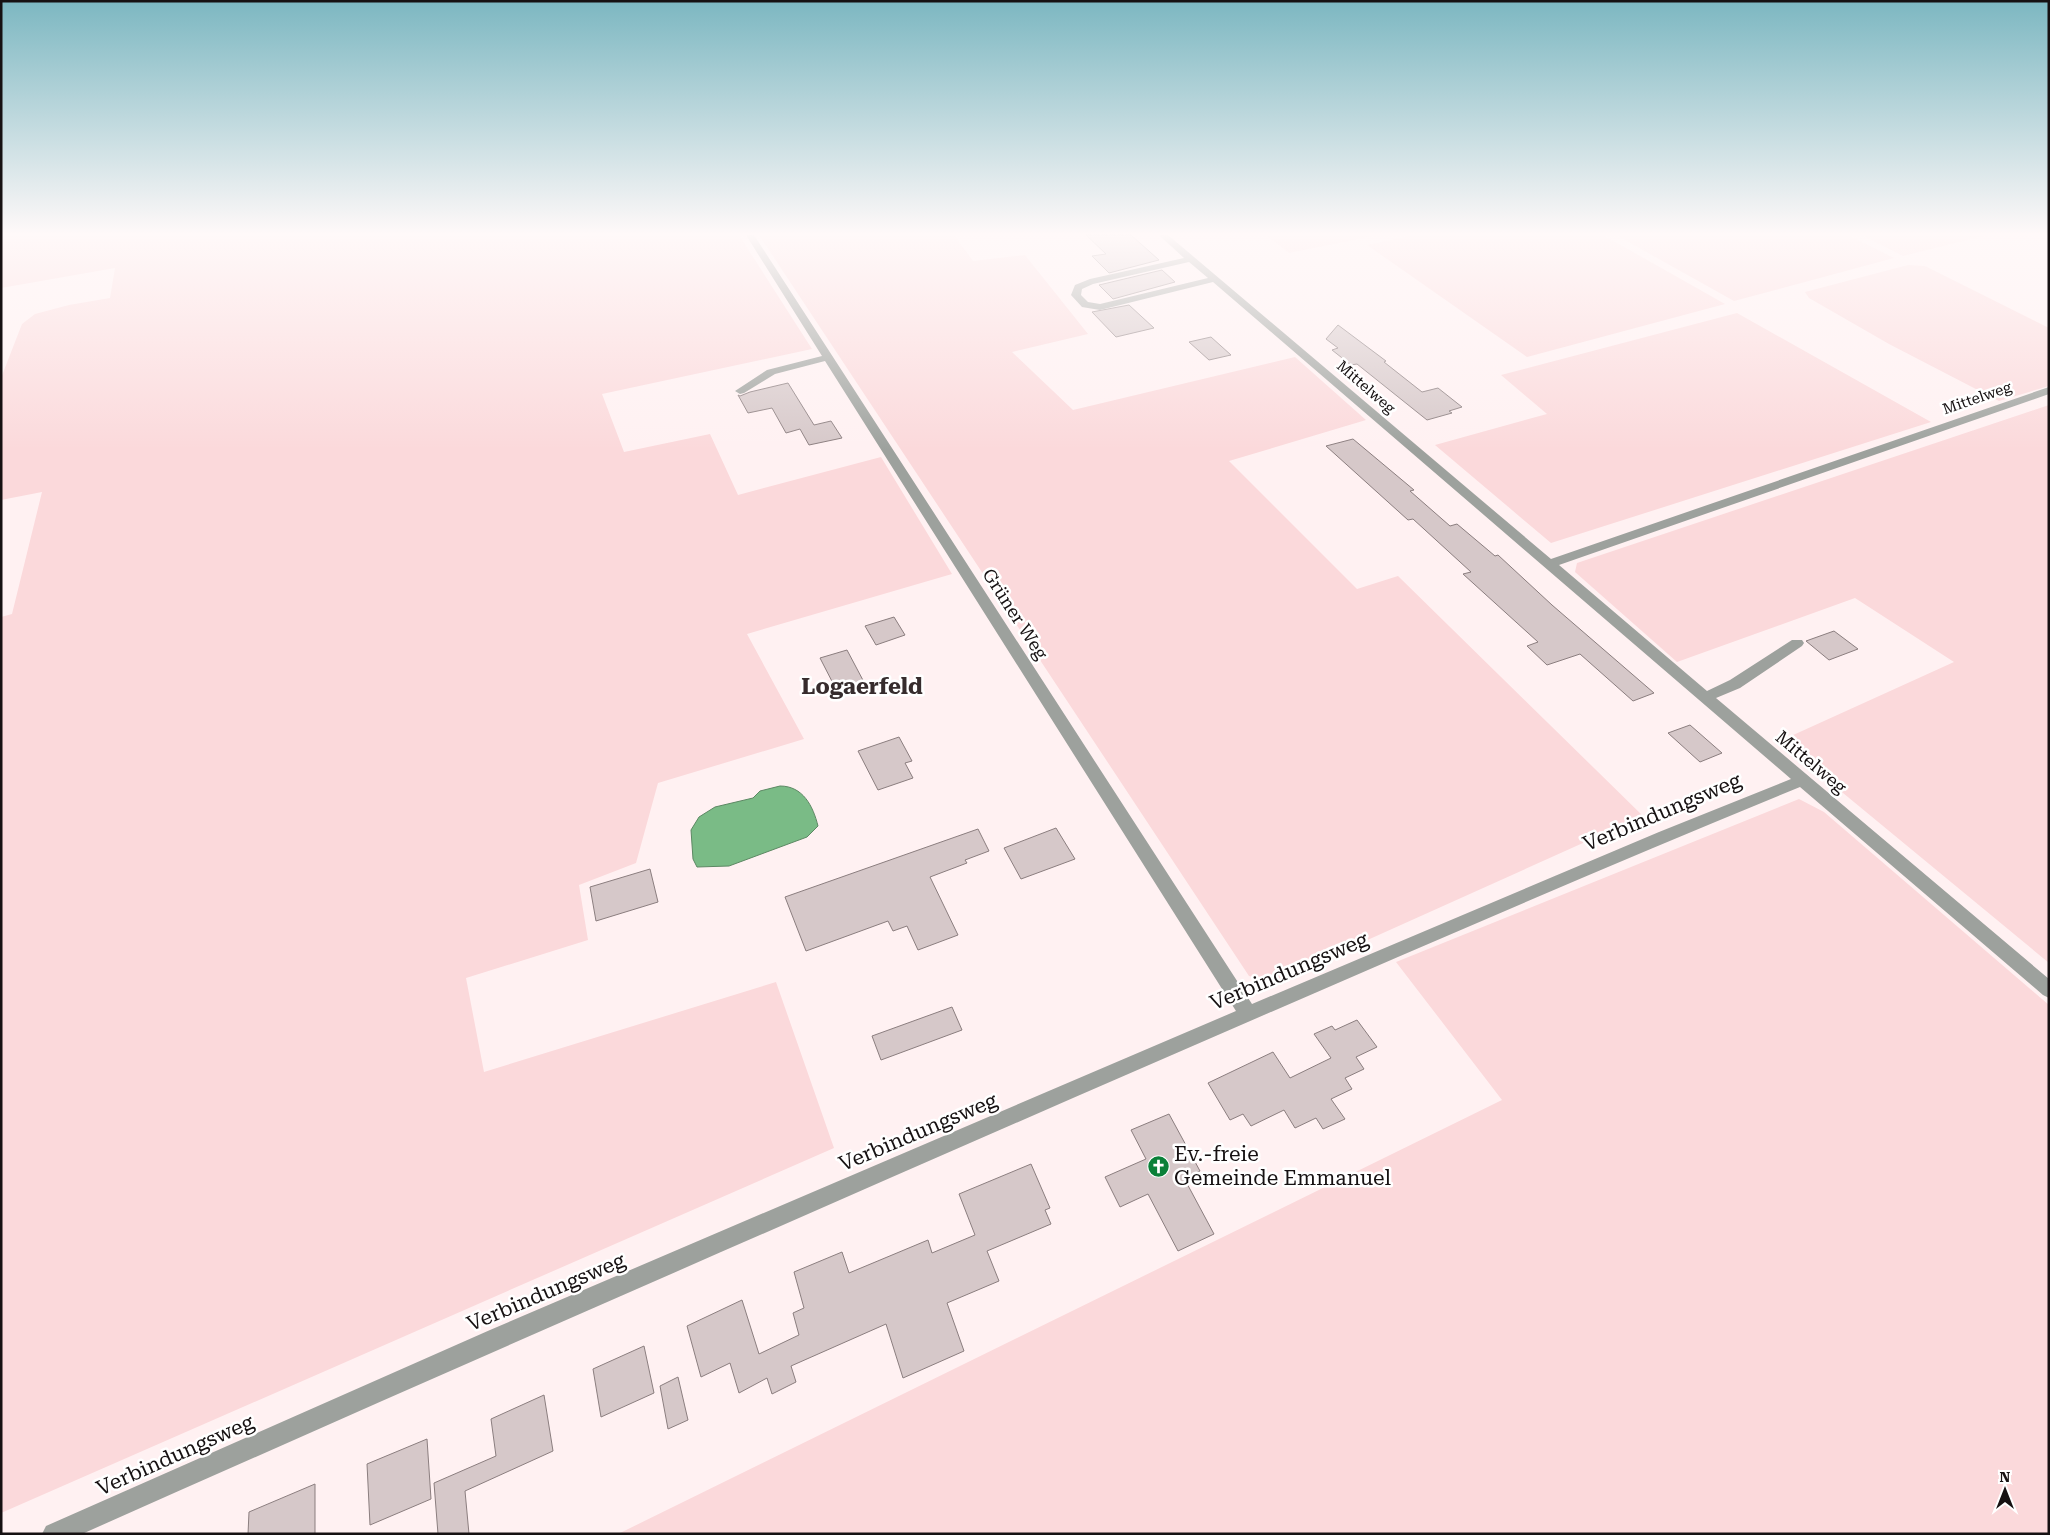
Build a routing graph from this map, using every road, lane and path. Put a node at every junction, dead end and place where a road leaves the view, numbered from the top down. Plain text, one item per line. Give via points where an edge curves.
1 (796, 307) edge
2 (1247, 307) edge
3 (828, 357) junction
4 (2049, 390) edge
5 (740, 391) dead end
6 (1548, 564) junction
7 (1796, 643) dead end
8 (1704, 698) junction
9 (1803, 780) junction
10 (2049, 990) edge
11 (1248, 1014) junction
12 (54, 1534) edge

1 - 3 street, Grüner Weg
2 - 6 street, Mittelweg
3 - 5 street via 771,372
3 - 11 street, Grüner Weg
4 - 6 street, Mittelweg
6 - 8 street, Mittelweg
7 - 8 street via 1735,684
8 - 9 street, Mittelweg
9 - 10 street, Mittelweg
9 - 11 street, Verbindungsweg
11 - 12 street, Verbindungsweg

